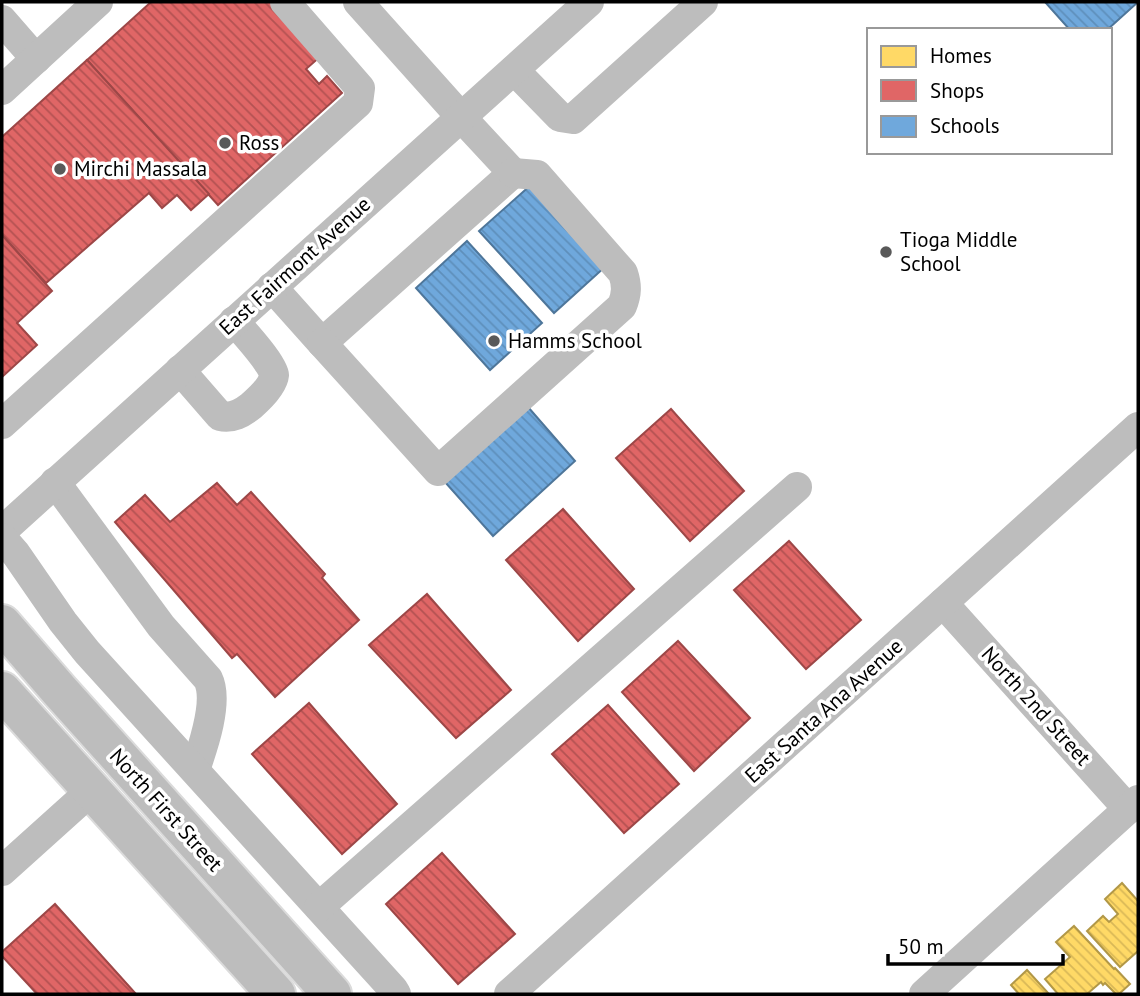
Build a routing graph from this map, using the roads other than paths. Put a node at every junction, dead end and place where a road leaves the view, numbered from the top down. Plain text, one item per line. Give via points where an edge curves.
1 (98, 2) edge
2 (285, 2) edge
3 (358, 2) edge
4 (589, 2) edge
5 (703, 2) edge
6 (2, 20) edge
7 (36, 59) junction
8 (514, 70) junction
9 (2, 90) edge
10 (461, 117) junction
11 (513, 173) junction
12 (272, 287) junction
13 (234, 321) junction
14 (322, 342) junction
15 (180, 370) junction
16 (2, 424) edge
17 (1138, 427) edge
18 (55, 482) junction
19 (797, 487) dead end
20 (2, 531) edge
21 (2, 538) edge
22 (943, 603) junction
23 (2, 624) edge
24 (2, 691) edge
25 (195, 770) junction
26 (92, 790) junction
27 (1133, 804) edge
28 (2, 871) edge
29 (319, 907) junction
30 (276, 994) edge
31 (332, 994) edge
32 (396, 994) edge
33 (509, 994) edge
34 (924, 994) edge

1 - 7 street
2 - 16 street via 360,88 358,103
3 - 10 street
4 - 8 street, East Fairmont Avenue
5 - 8 street via 573,119 560,117
6 - 7 street
7 - 9 street
8 - 10 street, East Fairmont Avenue
10 - 11 street
10 - 12 street, East Fairmont Avenue
11 - 14 street
11 - 14 street via 537,175 623,273 626,297 622,306 438,471
12 - 13 street, East Fairmont Avenue
12 - 14 street
13 - 15 street, East Fairmont Avenue
13 - 15 street via 274,374 253,404 235,415 220,416
15 - 18 street, East Fairmont Avenue
17 - 22 street, East Santa Ana Avenue
18 - 20 street, East Fairmont Avenue
18 - 25 street via 160,626 212,687 205,739
19 - 29 street
21 - 25 street via 87,652
22 - 27 street, North 2nd Street
22 - 33 street, East Santa Ana Avenue
23 - 31 main road, North First Street
24 - 26 main road, North First Street
25 - 29 street
26 - 28 street
26 - 30 main road, North First Street
27 - 34 street
29 - 32 street

